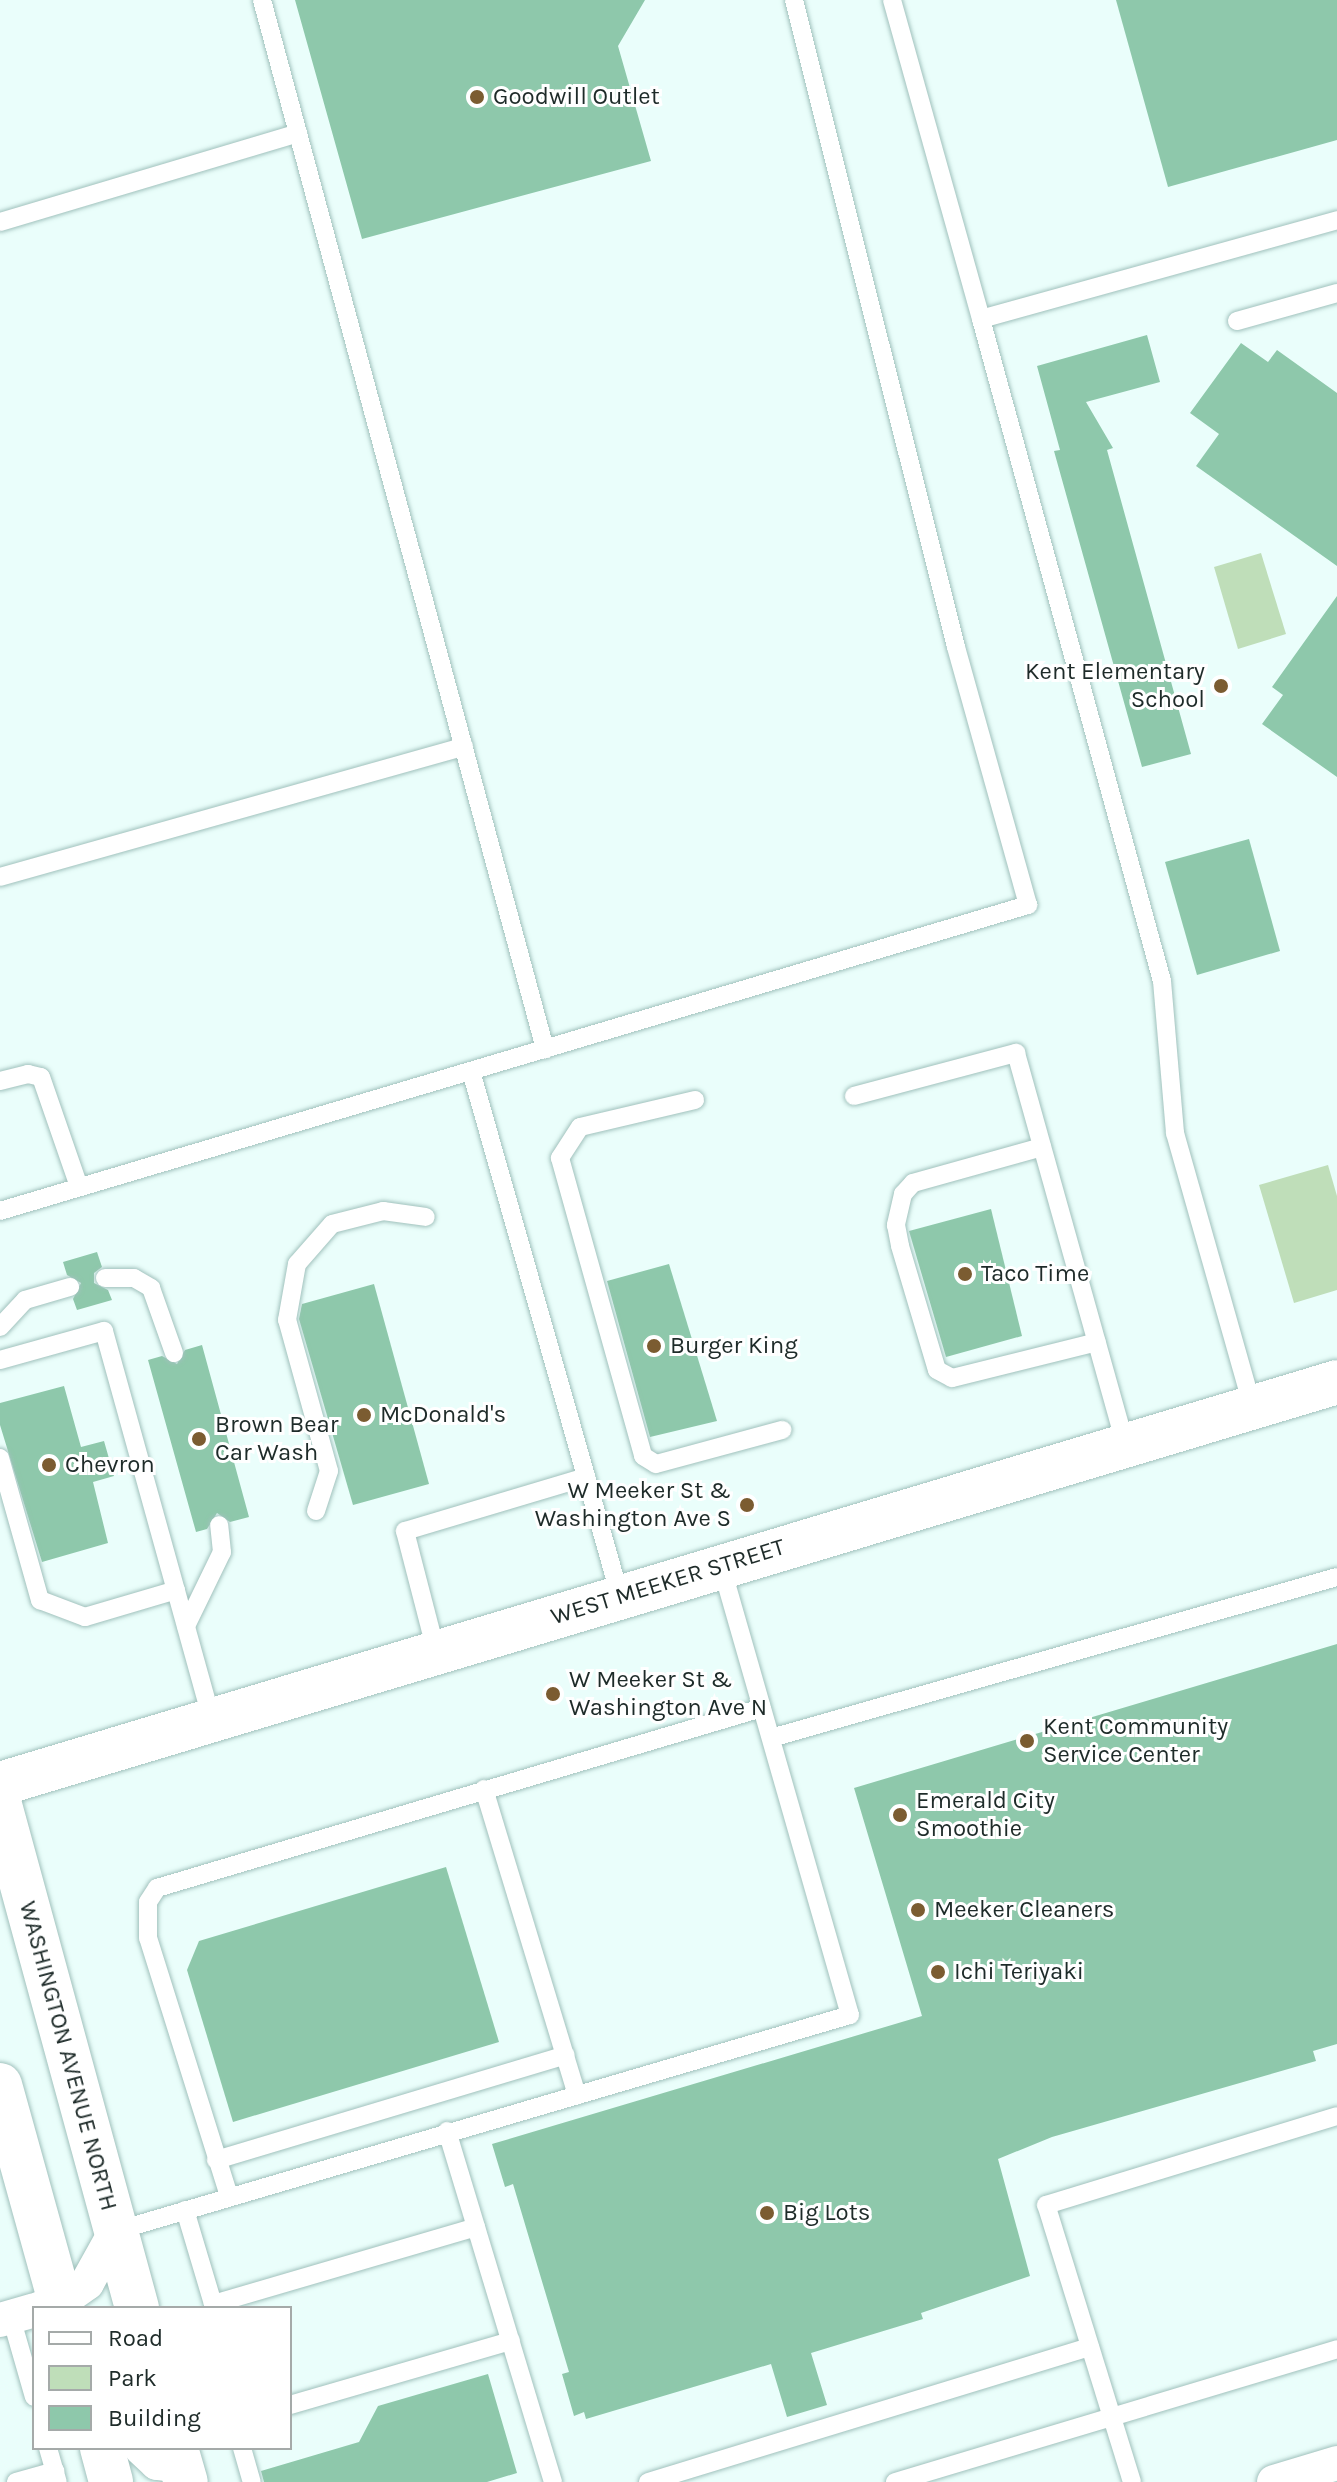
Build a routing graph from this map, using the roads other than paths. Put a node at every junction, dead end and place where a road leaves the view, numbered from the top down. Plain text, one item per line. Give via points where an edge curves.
1 (262, 0) edge
2 (794, 0) edge
3 (892, 0) edge
4 (298, 133) junction
5 (1337, 220) edge
6 (0, 222) edge
7 (1337, 293) edge
8 (981, 319) junction
9 (1237, 321) dead end
10 (464, 747) junction
11 (0, 877) edge
12 (545, 1049) junction
13 (471, 1071) junction
14 (0, 1081) edge
15 (854, 1096) dead end
16 (695, 1100) dead end
17 (1042, 1147) junction
18 (79, 1187) junction
19 (0, 1211) edge
20 (426, 1217) dead end
21 (105, 1278) dead end
22 (70, 1287) dead end
23 (0, 1327) edge
24 (1097, 1342) junction
25 (174, 1353) dead end
26 (0, 1360) edge
27 (1337, 1382) edge
28 (1253, 1408) junction
29 (782, 1430) dead end
30 (1126, 1446) junction
31 (0, 1458) edge
32 (586, 1477) junction
33 (316, 1511) dead end
34 (219, 1525) dead end
35 (721, 1566) junction
36 (1337, 1577) edge
37 (176, 1590) junction
38 (620, 1596) junction
39 (186, 1626) junction
40 (436, 1651) junction
41 (762, 1708) junction
42 (211, 1718) junction
43 (771, 1738) junction
44 (0, 1784) edge
45 (484, 1789) junction
46 (0, 1805) edge
47 (566, 2055) junction
48 (577, 2095) junction
49 (1, 2096) edge
50 (1337, 2116) edge
51 (447, 2131) junction
52 (216, 2160) junction
53 (229, 2196) junction
54 (185, 2210) junction
55 (476, 2227) junction
56 (116, 2231) junction
57 (38, 2306) edge
58 (46, 2306) edge
59 (136, 2306) edge
60 (213, 2306) edge
61 (511, 2341) junction
62 (1090, 2347) junction
63 (1337, 2349) edge
64 (292, 2404) edge
65 (1112, 2417) junction
66 (49, 2450) edge
67 (103, 2450) edge
68 (143, 2450) edge
69 (243, 2450) edge
70 (1337, 2463) edge
71 (181, 2465) edge
72 (56, 2477) edge
73 (16, 2482) edge
74 (111, 2482) edge
75 (252, 2482) edge
76 (553, 2482) edge
77 (648, 2482) edge
78 (895, 2482) edge
79 (1132, 2482) edge
80 (1274, 2482) edge

1 - 4 lane
2 - 12 lane via 956,647 1028,905
3 - 8 lane
4 - 6 lane
4 - 10 lane
5 - 8 lane
7 - 9 lane
8 - 28 lane via 1162,981 1175,1133
10 - 11 lane
10 - 12 lane
12 - 13 lane
13 - 18 lane
13 - 32 lane
14 - 18 lane via 28,1074 41,1077
15 - 17 lane via 1016,1053
16 - 29 lane via 580,1127 560,1158 643,1456 656,1464
17 - 24 lane
17 - 24 lane via 913,1183 899,1209 900,1246 937,1370 952,1378
18 - 19 lane
20 - 33 lane via 383,1211 332,1224 297,1264 287,1320 329,1471
21 - 25 lane via 129,1276 151,1288
22 - 23 lane via 25,1300
24 - 30 lane
26 - 37 lane via 104,1331
27 - 28 main road, WEST MEEKER STREET
28 - 30 main road, WEST MEEKER STREET
30 - 35 main road, WEST MEEKER STREET
31 - 37 lane via 40,1600 85,1617
32 - 38 lane
32 - 40 lane via 405,1531
34 - 39 lane via 222,1552
35 - 38 main road, WEST MEEKER STREET
35 - 41 lane
36 - 43 lane
37 - 39 lane
38 - 40 main road, WEST MEEKER STREET
39 - 42 lane
40 - 42 main road, WEST MEEKER STREET
41 - 43 lane
41 - 45 lane
42 - 44 main road, WEST MEEKER STREET
43 - 48 lane via 850,2015
45 - 47 lane
45 - 52 lane via 157,1888 148,1902 148,1938
46 - 56 main road, WASHINGTON AVENUE NORTH
47 - 48 lane
47 - 52 lane
48 - 51 lane
49 - 57 main road
50 - 62 lane via 1046,2205
51 - 53 lane
51 - 55 lane
52 - 53 lane
53 - 54 lane
54 - 56 lane
54 - 60 lane
55 - 60 lane
55 - 61 lane
56 - 58 street via 87,2283
56 - 59 main road, WASHINGTON AVENUE NORTH
61 - 64 lane
61 - 76 lane
62 - 65 lane
62 - 77 lane
63 - 65 lane
65 - 78 lane
65 - 79 lane
66 - 72 lane
67 - 74 main road
68 - 71 street via 157,2463
69 - 75 lane
70 - 80 street
72 - 73 lane

